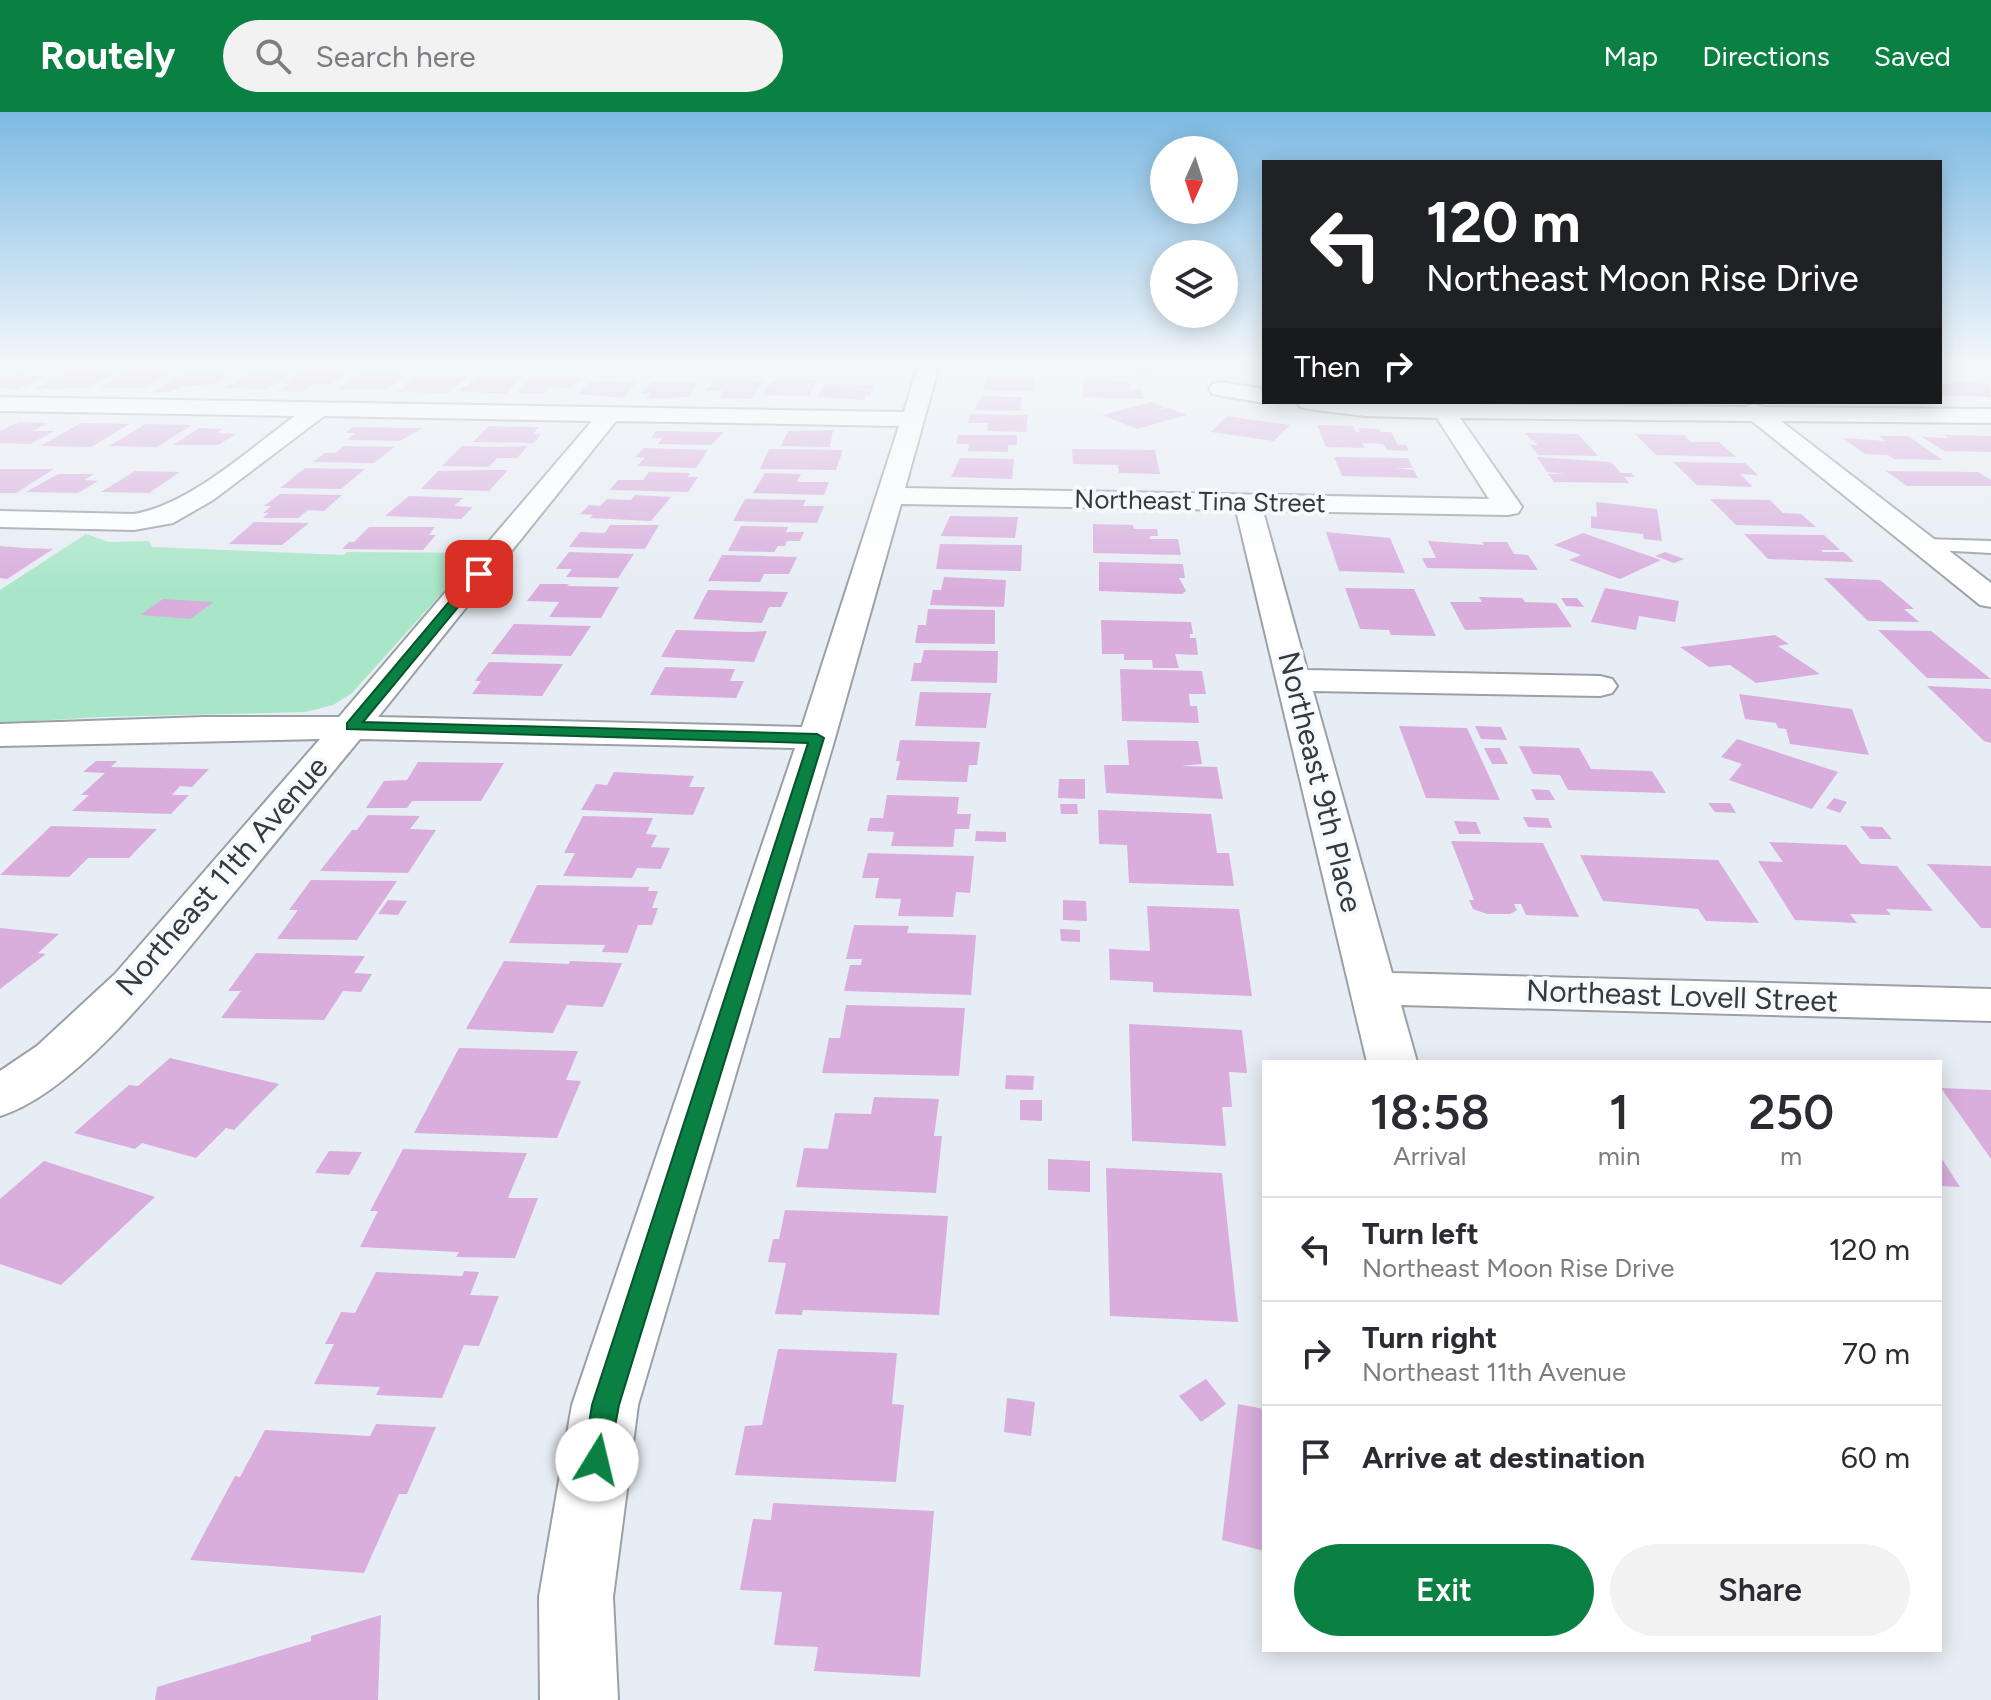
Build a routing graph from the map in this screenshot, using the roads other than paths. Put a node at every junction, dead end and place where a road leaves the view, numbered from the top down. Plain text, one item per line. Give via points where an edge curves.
1 (277, 440) edge
2 (588, 440) edge
3 (909, 440) edge
4 (1464, 440) edge
5 (1791, 440) edge
6 (892, 496) junction
7 (1247, 502) junction
8 (0, 519) edge
9 (1991, 532) edge
10 (1924, 545) junction
11 (1968, 546) junction
12 (1991, 547) edge
13 (1991, 598) edge
14 (1293, 680) junction
15 (1600, 686) dead end
16 (352, 726) junction
17 (0, 735) edge
18 (817, 738) junction
19 (1373, 988) junction
20 (1991, 1005) edge
21 (1391, 1060) edge
22 (0, 1097) edge
23 (579, 1700) edge

1 - 8 street via 194,501 163,517 134,522
2 - 16 street, Northeast 11th Avenue
3 - 6 street
4 - 7 street, Northeast Tina Street via 1508,507
5 - 10 street
6 - 7 street, Northeast Tina Street
6 - 18 street
7 - 14 street, Northeast 9th Place
9 - 11 lane
10 - 11 lane
10 - 13 street
11 - 12 lane
14 - 15 street
14 - 19 street, Northeast 9th Place
16 - 17 street via 135,727
16 - 18 street
16 - 22 street, Northeast 11th Avenue via 132,985 55,1059
18 - 23 street via 605,1405 576,1597
19 - 20 street, Northeast Lovell Street
19 - 21 street, Northeast 9th Place

